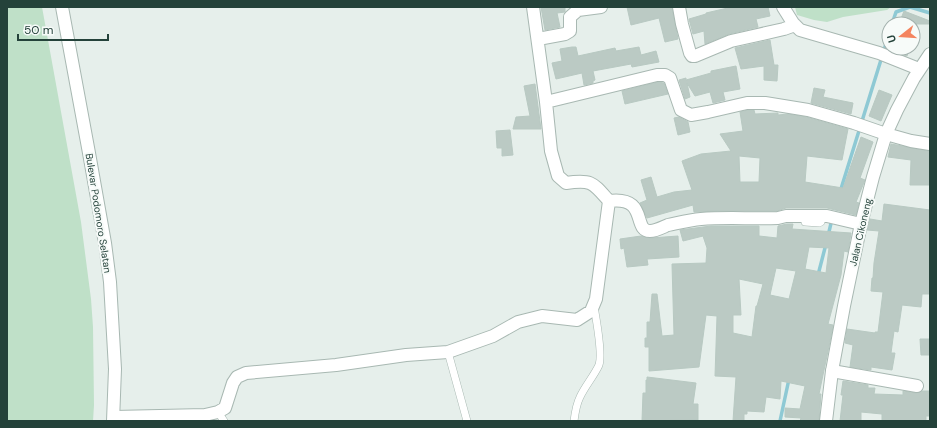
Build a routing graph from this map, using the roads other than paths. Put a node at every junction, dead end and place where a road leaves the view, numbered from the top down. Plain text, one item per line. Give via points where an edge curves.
1 (62, 7) edge
2 (533, 7) edge
3 (601, 7) edge
4 (680, 7) edge
5 (783, 7) edge
6 (795, 25) junction
7 (538, 39) junction
8 (930, 54) edge
9 (919, 69) junction
10 (546, 102) junction
11 (886, 134) junction
12 (930, 144) edge
13 (609, 201) junction
14 (828, 217) junction
15 (805, 222) dead end
16 (861, 224) junction
17 (594, 304) junction
18 (448, 352) junction
19 (832, 371) junction
20 (917, 386) dead end
21 (221, 416) edge
22 (113, 419) edge
23 (467, 421) edge
24 (574, 421) edge
25 (826, 421) edge

1 - 22 street, Bulevar Podomoro Selatan via 109,274 115,369
2 - 7 street
3 - 7 street via 578,10 570,17 570,31 565,34
4 - 6 street via 682,24 692,56 731,41
5 - 6 street
6 - 9 street via 800,30 879,53
7 - 10 street
8 - 9 street, Jalan Cikoneng
9 - 11 street, Jalan Cikoneng
10 - 11 street via 666,74 670,78 681,110 691,115 765,103 808,110
10 - 13 street via 551,151 558,176 566,183 581,181 594,185
11 - 12 street
11 - 16 street, Jalan Cikoneng
13 - 14 street via 620,200 633,205 642,226 650,231 702,219
13 - 17 street
14 - 15 lane via 819,223
14 - 16 street
16 - 19 street, Jalan Cikoneng
17 - 18 street via 591,311 577,320 542,316 518,322 493,336
17 - 24 lane via 599,339 599,363 580,396
18 - 21 street via 246,373 237,377 233,383
18 - 23 lane
19 - 20 street
19 - 25 street, Jalan Cikoneng
21 - 22 street

